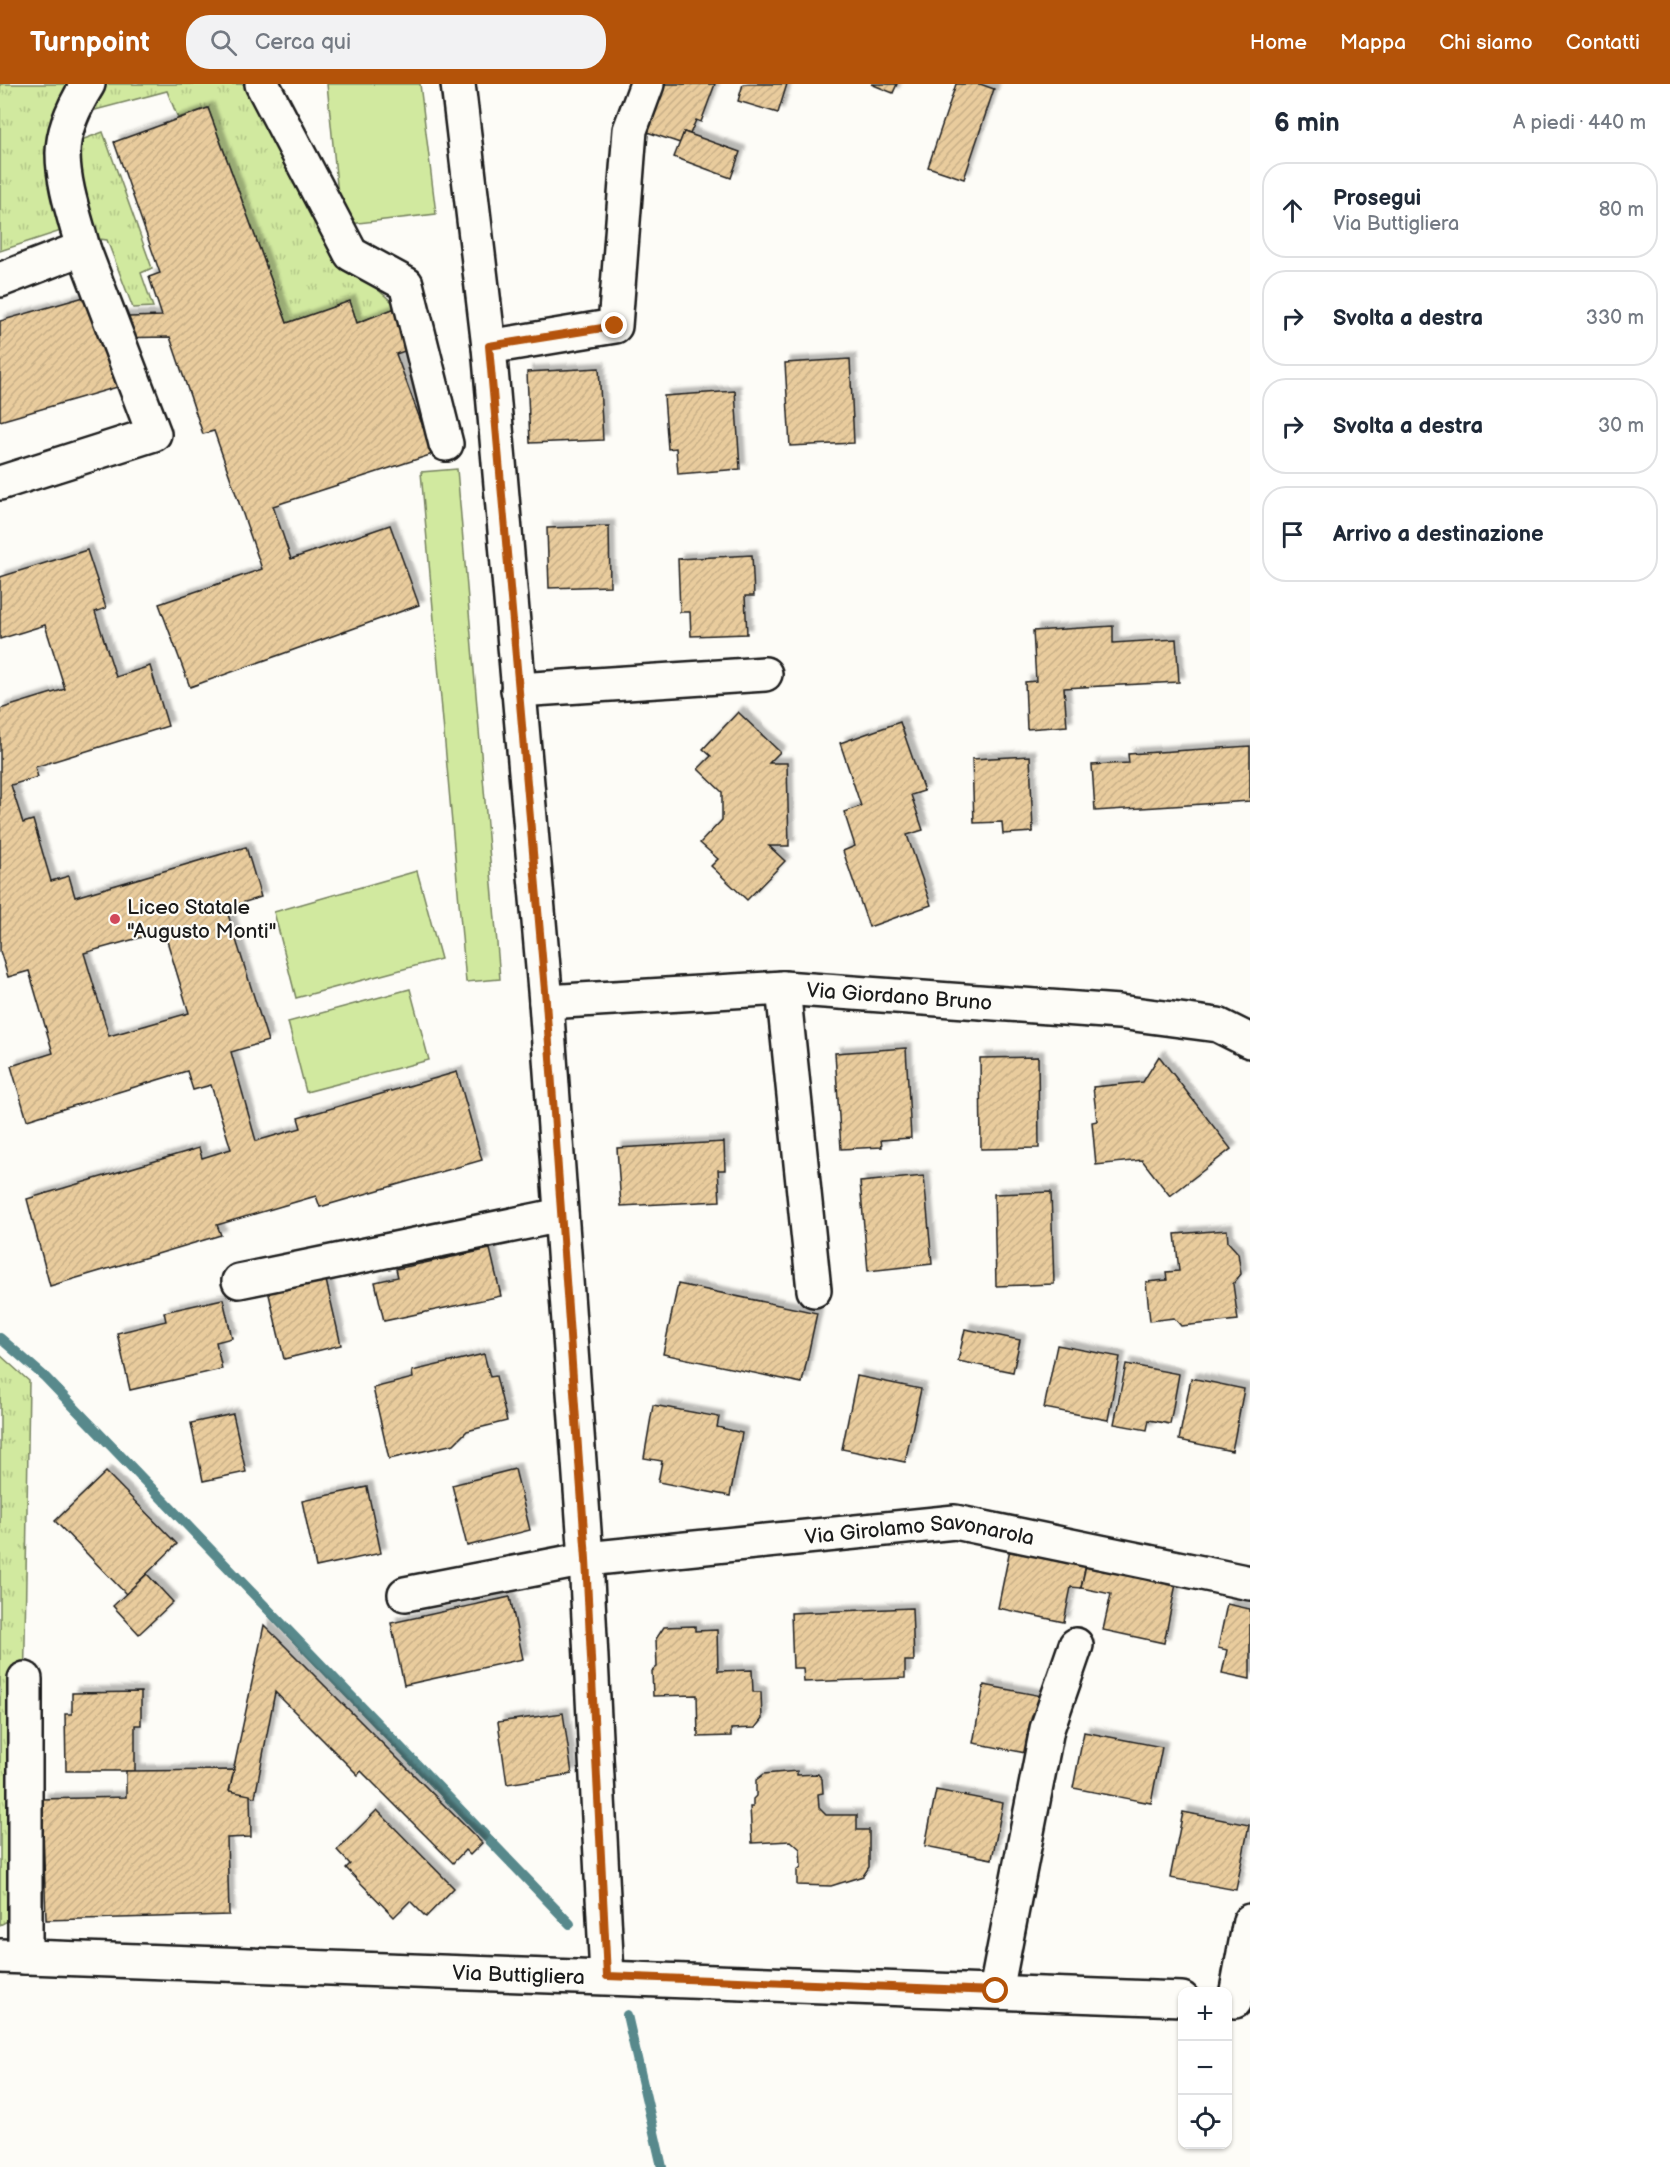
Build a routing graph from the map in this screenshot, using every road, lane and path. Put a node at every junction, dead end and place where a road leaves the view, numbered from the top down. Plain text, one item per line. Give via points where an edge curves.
1 (88, 84) edge
2 (262, 84) edge
3 (458, 84) edge
4 (647, 84) edge
5 (83, 248) junction
6 (0, 280) edge
7 (489, 346) junction
8 (446, 444) dead end
9 (0, 483) edge
10 (765, 674) dead end
11 (518, 690) junction
12 (783, 987) junction
13 (546, 1002) junction
14 (1250, 1041) edge
15 (561, 1215) junction
16 (239, 1281) dead end
17 (814, 1290) dead end
18 (586, 1559) junction
19 (1250, 1583) edge
20 (405, 1594) dead end
21 (1076, 1645) dead end
22 (25, 1679) dead end
23 (1250, 1921) edge
24 (13, 1957) edge
25 (607, 1976) junction
26 (996, 1991) junction
27 (1178, 1999) edge
28 (1238, 2001) edge

1 - 5 street via 75,106 63,152
2 - 8 street via 351,254 406,284
3 - 7 street
4 - 7 street via 630,130 615,326
5 - 6 street
5 - 9 street via 154,434
7 - 11 street
10 - 11 street
11 - 13 street
12 - 13 street, Via Giordano Bruno
12 - 14 street, Via Giordano Bruno via 1119,1012 1218,1026
12 - 17 street
13 - 15 street
15 - 16 street
15 - 18 street
18 - 19 street, Via Girolamo Savonarola via 955,1522
18 - 20 street, Via Girolamo Savonarola
18 - 25 street
21 - 26 street via 1047,1729
22 - 24 street
23 - 28 street
24 - 25 street, Via Buttigliera
25 - 26 street, Via Buttigliera
26 - 27 street, Via Buttigliera

